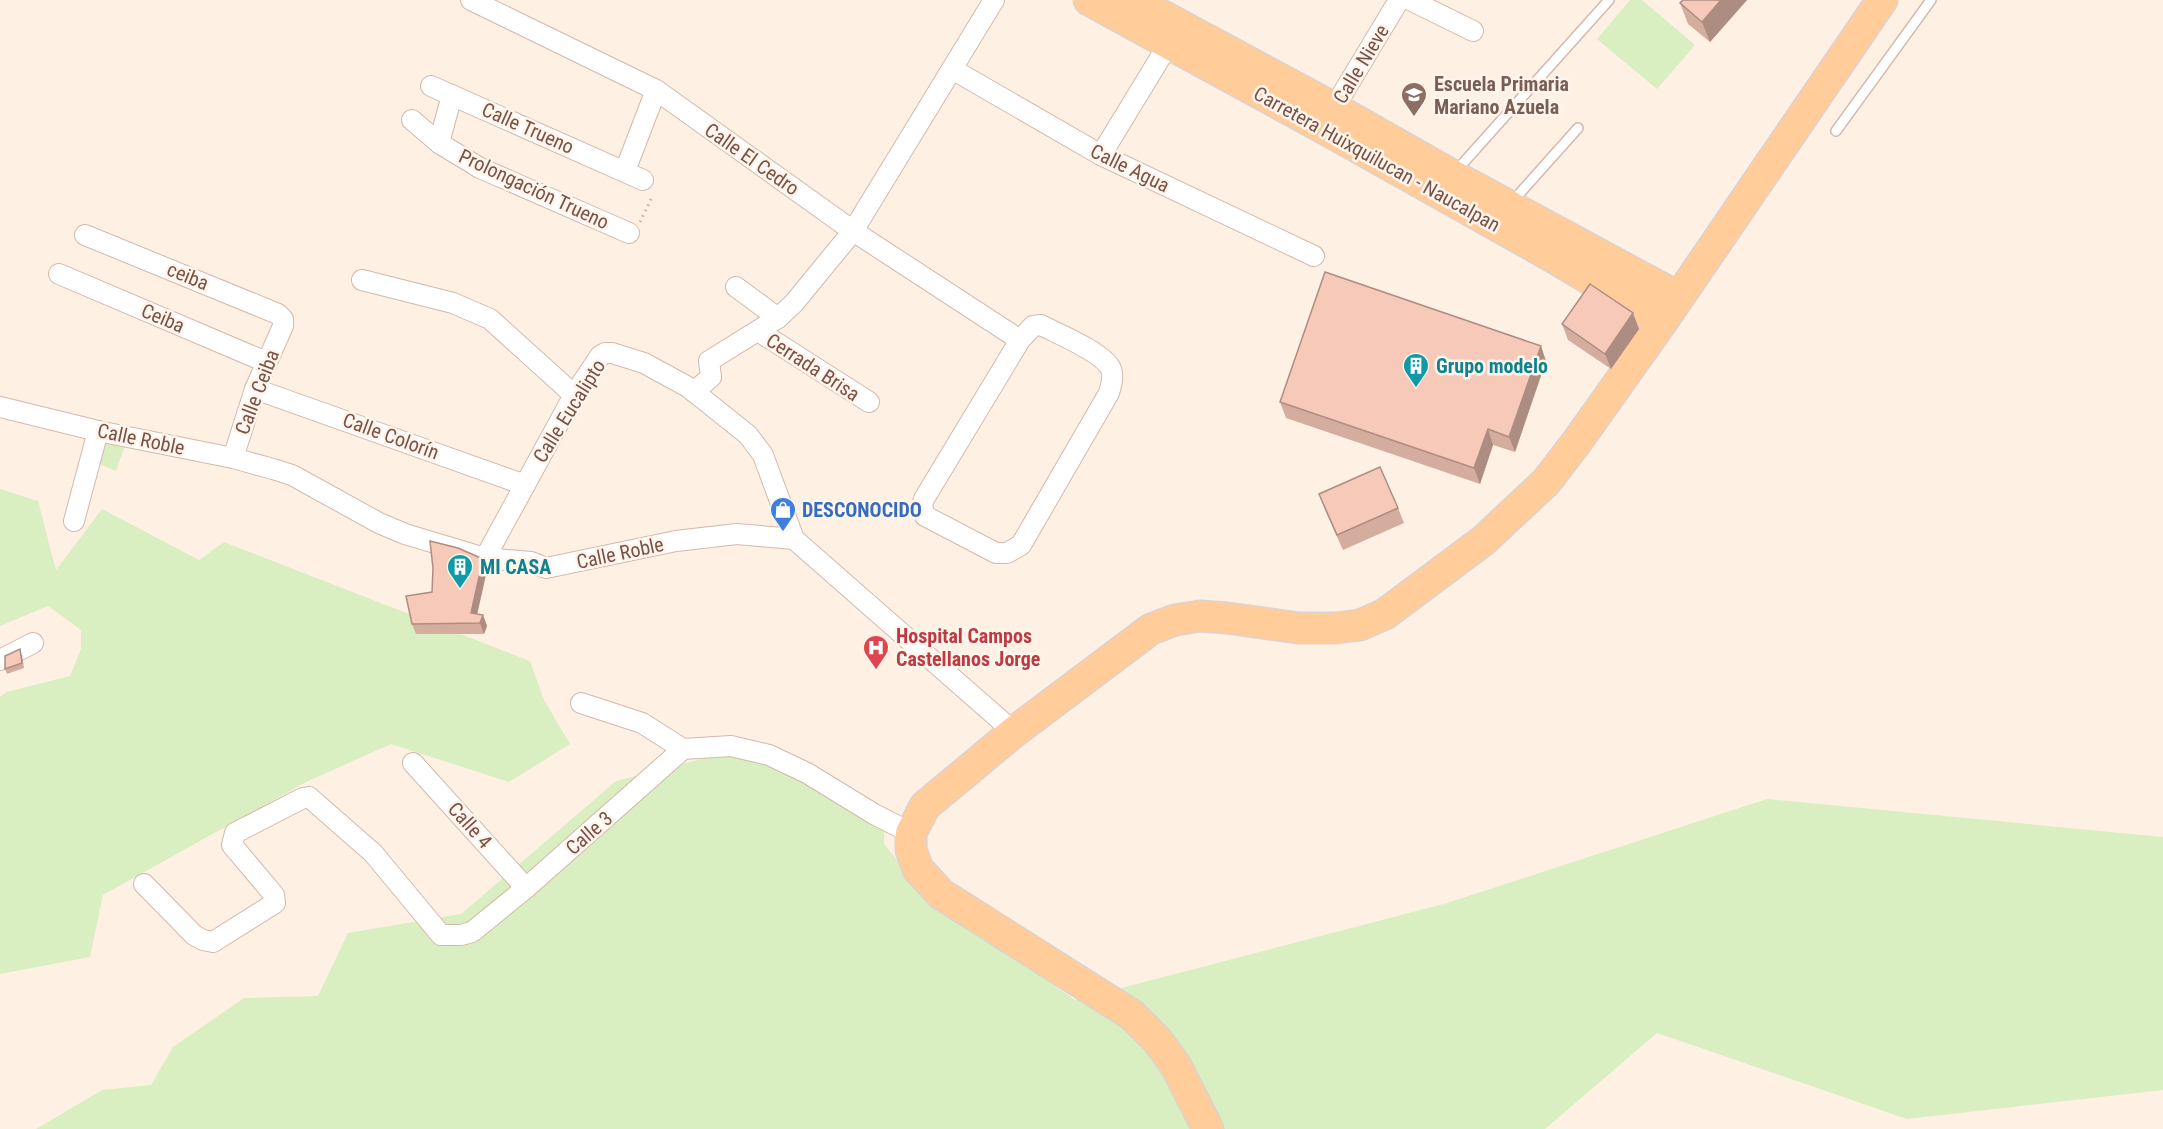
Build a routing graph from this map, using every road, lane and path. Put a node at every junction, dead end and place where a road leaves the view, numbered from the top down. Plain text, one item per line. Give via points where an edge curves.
1 (471, 0) edge
2 (994, 0) edge
3 (1089, 0) edge
4 (1133, 0) edge
5 (1399, 0) edge
6 (1410, 0) edge
7 (1609, 0) edge
8 (1882, 0) edge
9 (1931, 0) edge
10 (1433, 4) edge
11 (1473, 31) dead end
12 (1168, 45) junction
13 (952, 69) junction
14 (431, 86) dead end
15 (656, 90) junction
16 (452, 94) junction
17 (1330, 119) junction
18 (412, 120) dead end
19 (1578, 128) dead end
20 (1836, 131) dead end
21 (439, 143) junction
22 (1101, 155) junction
23 (625, 171) junction
24 (1452, 175) junction
25 (643, 180) joint
26 (1508, 206) junction
27 (853, 231) junction
28 (629, 233) joint
29 (85, 235) dead end
30 (1314, 256) dead end
31 (59, 274) dead end
32 (362, 280) dead end
33 (736, 287) dead end
34 (1670, 310) junction
35 (778, 318) junction
36 (284, 326) joint
37 (758, 331) junction
38 (1020, 340) junction
39 (266, 362) junction
40 (255, 389) junction
41 (694, 392) junction
42 (574, 395) junction
43 (869, 402) dead end
44 (0, 407) edge
45 (98, 430) junction
46 (234, 458) junction
47 (525, 484) junction
48 (75, 521) dead end
49 (794, 538) junction
50 (484, 558) junction
51 (33, 643) dead end
52 (0, 660) edge
53 (581, 703) dead end
54 (1014, 732) junction
55 (683, 748) junction
56 (413, 763) dead end
57 (910, 833) junction
58 (144, 884) dead end
59 (526, 888) junction
60 (1208, 1129) edge

1 - 15 street, Calle El Cedro
2 - 13 street
3 - 12 main road, Carretera Huixquilucan - Naucalpan
4 - 17 main road, Carretera Huixquilucan - Naucalpan
5 - 17 street, Calle Nieve
6 - 10 street
7 - 24 lane
8 - 34 main road
9 - 20 lane
10 - 11 street
12 - 17 main road, Carretera Huixquilucan - Naucalpan
12 - 22 street
13 - 22 street, Calle Agua
13 - 27 street
14 - 16 street, Calle Trueno
15 - 23 street
15 - 27 street, Calle El Cedro
16 - 21 street, Prolongación Trueno
16 - 23 street, Calle Trueno
17 - 24 main road, Carretera Huixquilucan - Naucalpan
17 - 34 main road, Carretera Huixquilucan - Naucalpan
18 - 21 street, Prolongación Trueno
19 - 26 lane
21 - 28 street, Prolongación Trueno via 480,168
22 - 30 street, Calle Agua
23 - 25 street, Calle Trueno
24 - 26 main road, Carretera Huixquilucan - Naucalpan
25 - 28 path via 656,189 637,231
26 - 34 main road, Carretera Huixquilucan - Naucalpan
27 - 35 street
27 - 38 street, Calle El Cedro
29 - 36 street, ceiba via 278,314
31 - 39 street, Ceiba
32 - 42 street via 453,303 490,319
33 - 35 street
34 - 54 main road via 1545,482 1484,540 1385,614 1360,625 1335,628 1299,628 1209,617 1175,620 1151,629
35 - 37 street
36 - 39 street, Calle Ceiba
37 - 41 street via 710,361 711,377
37 - 43 street, Cerrada Brisa
38 - 38 street via 922,506 925,516 996,553 1007,554 1021,545 1112,382 1112,371 1105,362 1041,325 1033,326
39 - 40 street, Calle Ceiba
40 - 46 street, Calle Ceiba
40 - 47 street, Calle Colorín
41 - 42 street, Calle Eucalipto via 644,363 605,353
41 - 49 street, Calle Eucalipto via 748,435 763,455
42 - 47 street, Calle Eucalipto
44 - 45 street, Calle Roble
45 - 46 street, Calle Roble
45 - 48 street
46 - 50 street, Calle Roble via 292,475 405,534
47 - 50 street, Calle Eucalipto
49 - 50 street, Calle Roble via 737,534 676,541 546,568 531,562
49 - 54 street
51 - 52 street
53 - 55 street via 642,723
54 - 57 main road via 925,806
55 - 57 street via 731,746 769,755
55 - 59 street, Calle 3
56 - 59 street, Calle 4
57 - 60 main road via 918,869 941,894 1132,1015 1176,1066
58 - 59 street, Calle 3 via 194,935 213,942 275,903 274,895 232,845 235,833 309,797 373,853 441,935 472,932

